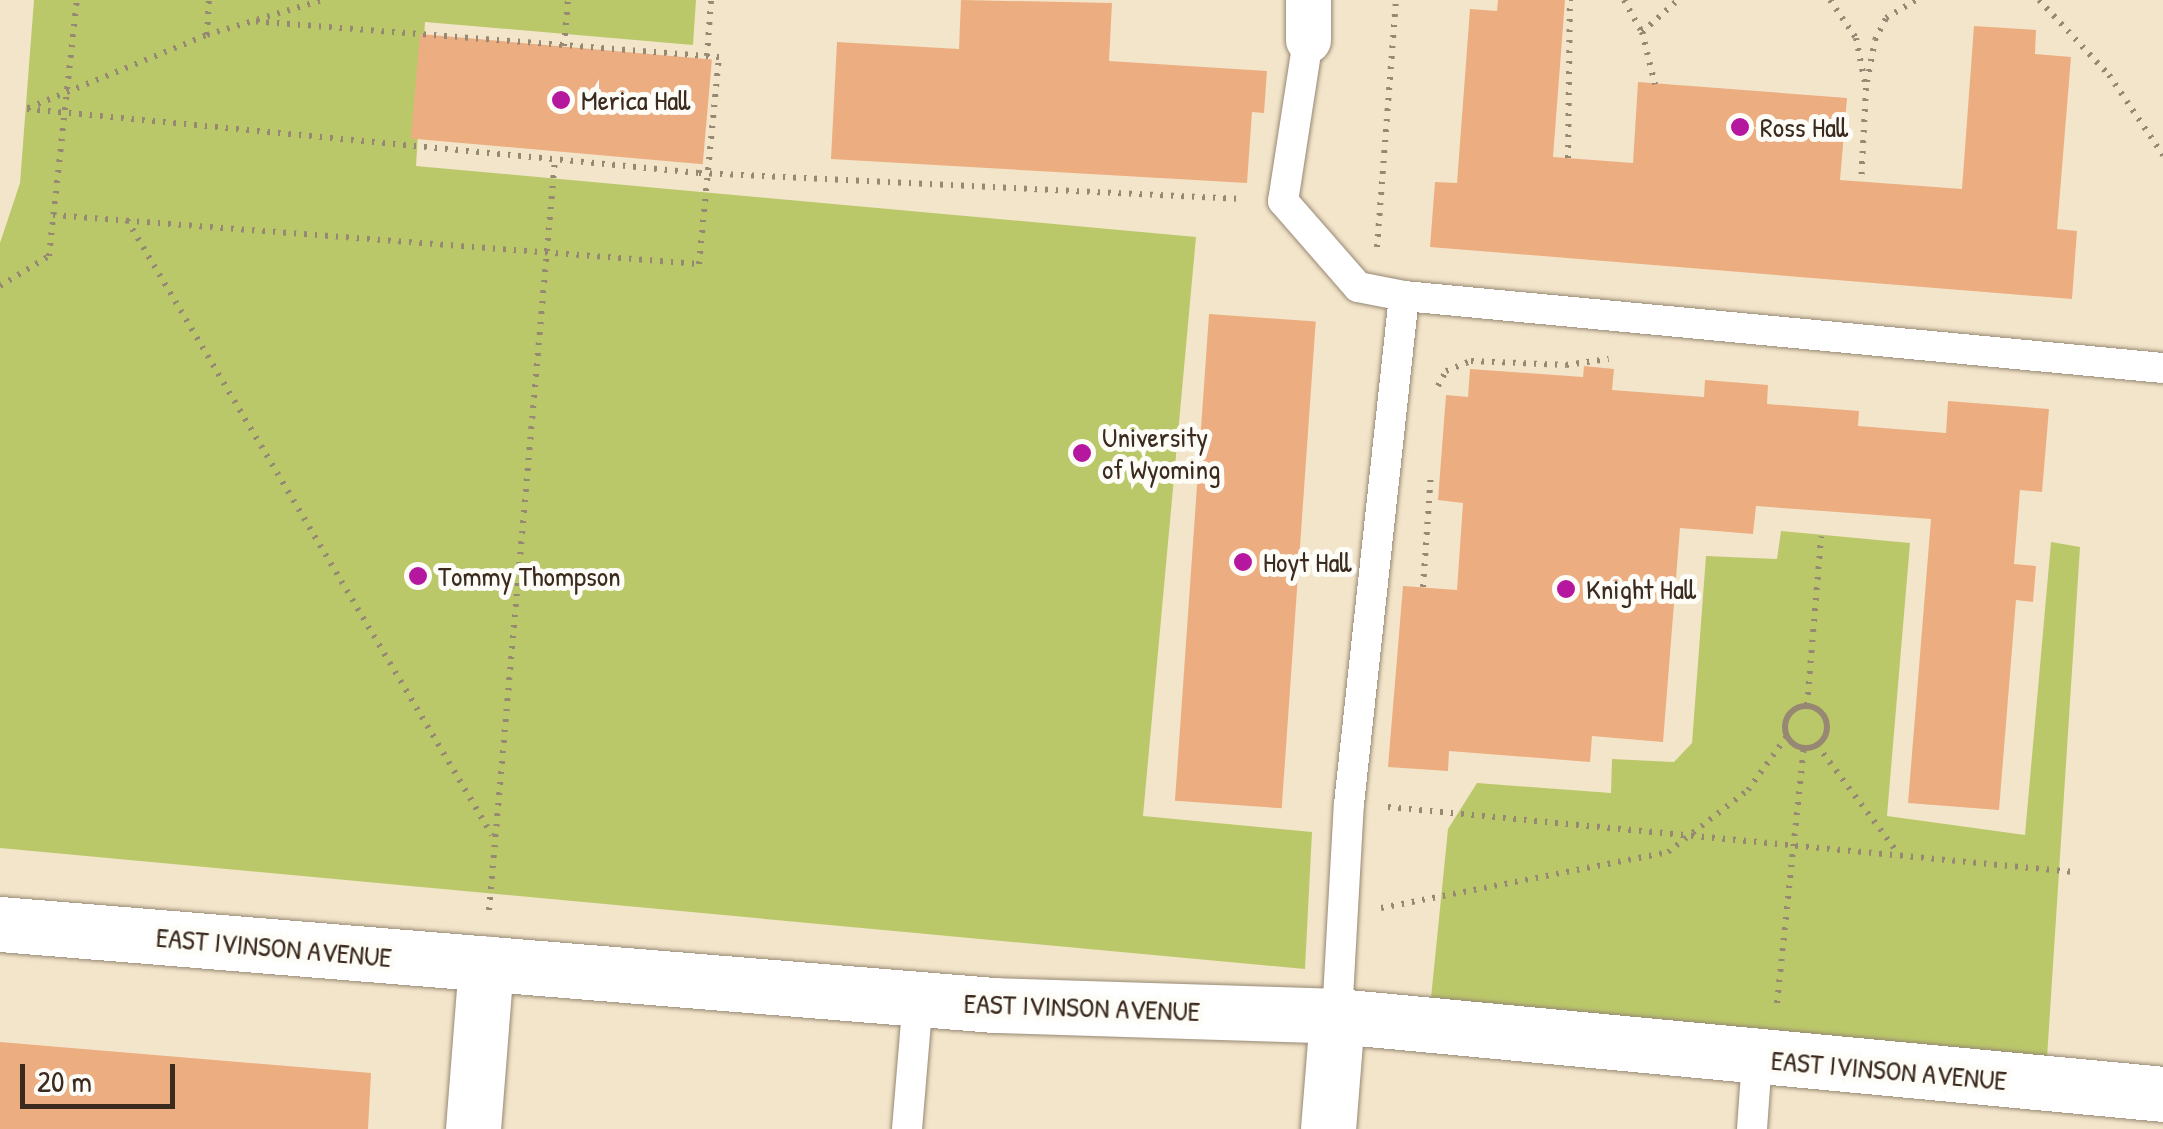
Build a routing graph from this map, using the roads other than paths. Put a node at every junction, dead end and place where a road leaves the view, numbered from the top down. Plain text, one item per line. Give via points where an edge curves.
1 (1308, 20) edge
2 (1404, 296) junction
3 (2163, 368) edge
4 (0, 924) edge
5 (486, 964) junction
6 (918, 999) junction
7 (1337, 1016) junction
8 (1764, 1059) junction
9 (2163, 1094) edge
10 (473, 1129) edge
11 (907, 1129) edge
12 (1328, 1129) edge
13 (1752, 1129) edge

1 - 2 lane via 1282,201 1358,287
2 - 3 lane
2 - 7 lane via 1340,904
4 - 5 street, EAST IVINSON AVENUE
5 - 6 street, EAST IVINSON AVENUE
5 - 10 street
6 - 7 street, EAST IVINSON AVENUE
6 - 11 lane
7 - 8 street, EAST IVINSON AVENUE
7 - 12 street
8 - 9 street, EAST IVINSON AVENUE
8 - 13 lane

